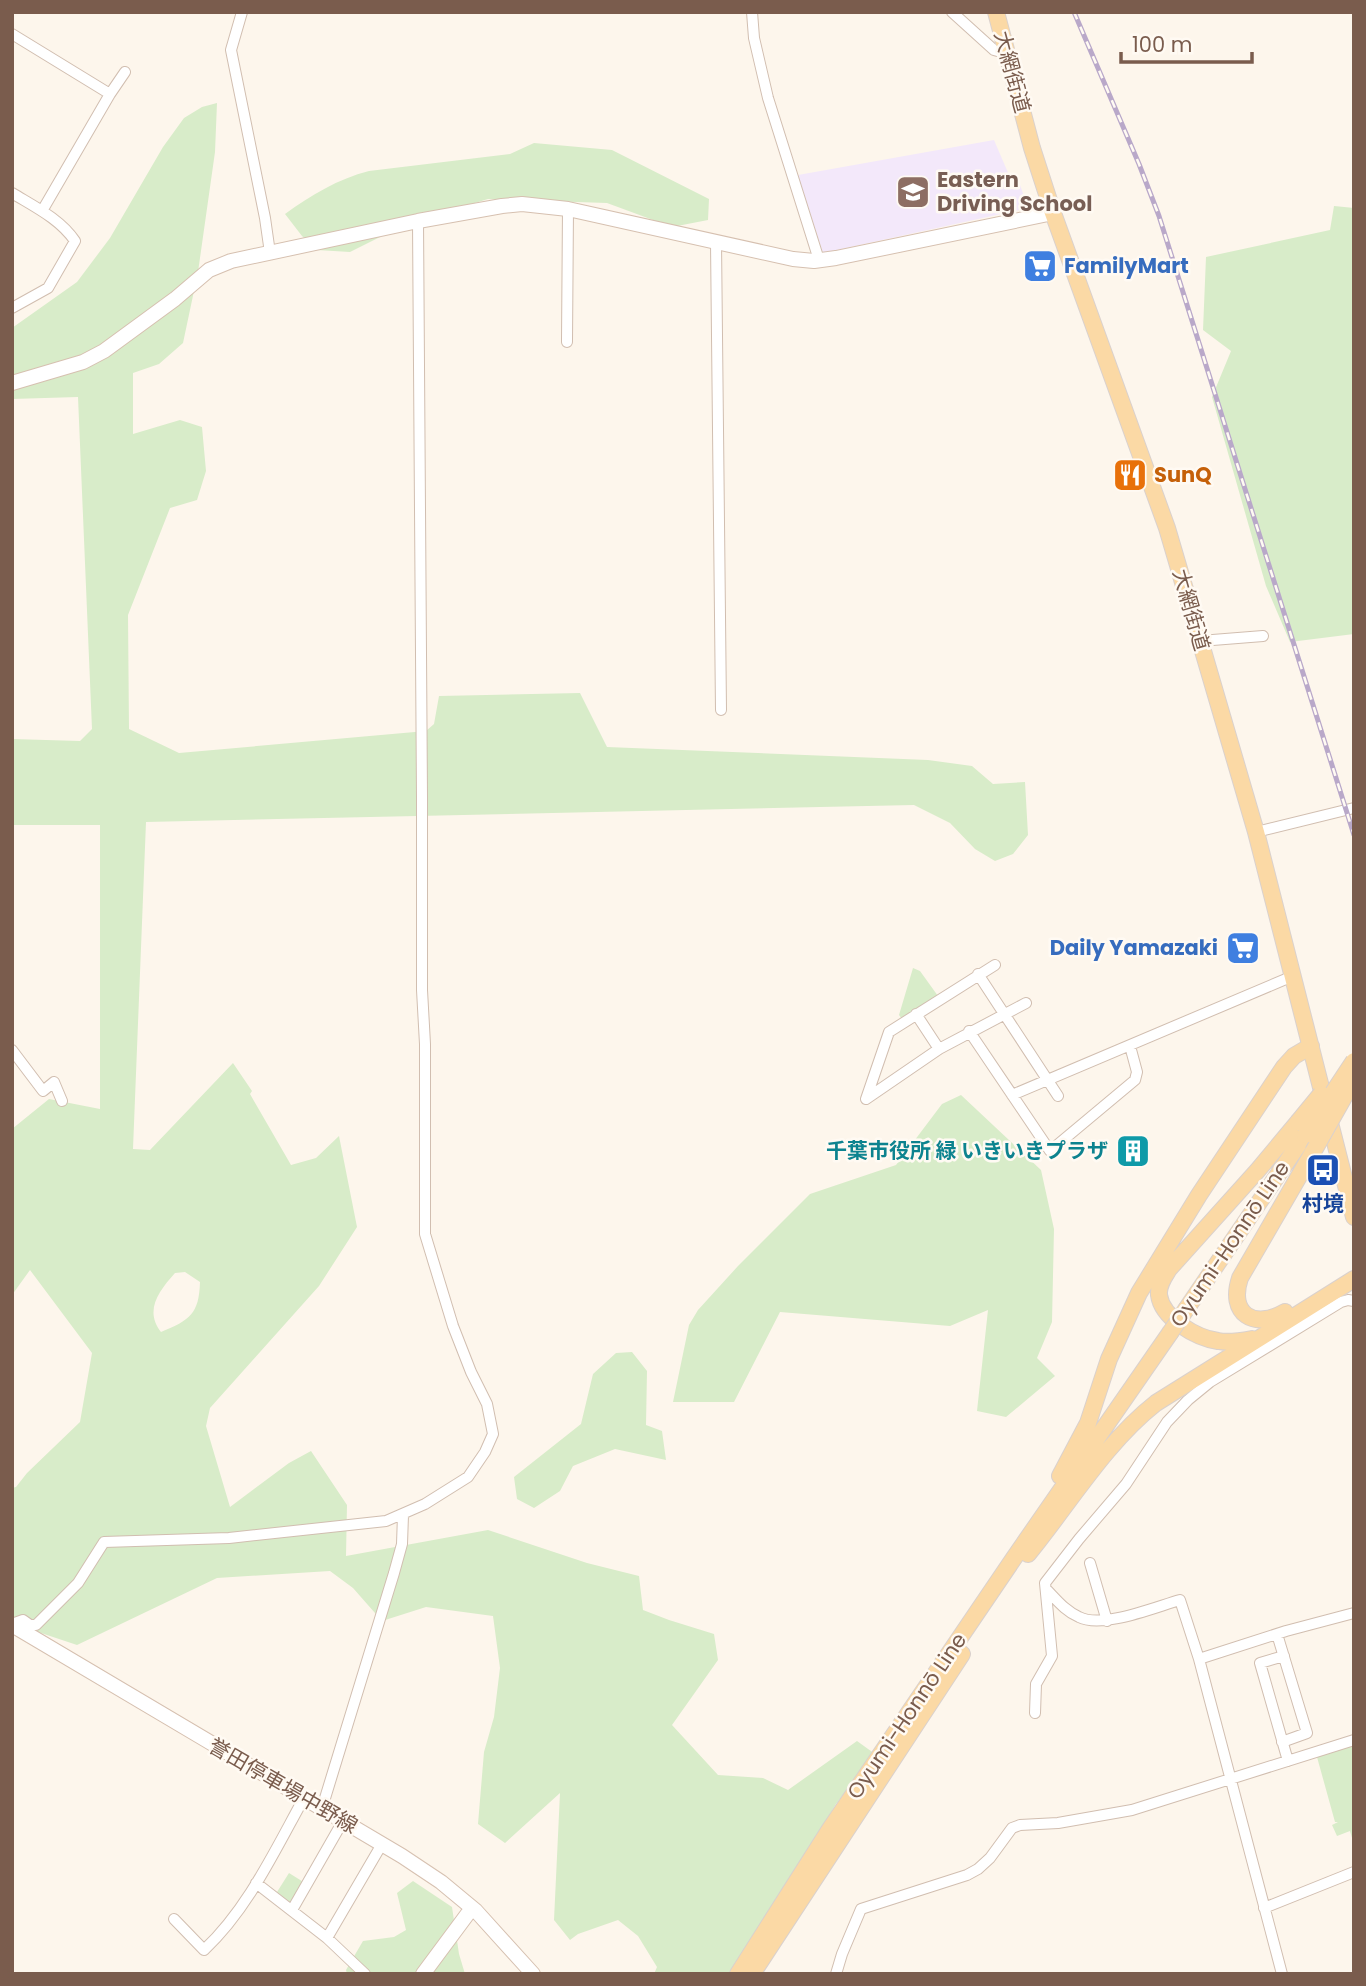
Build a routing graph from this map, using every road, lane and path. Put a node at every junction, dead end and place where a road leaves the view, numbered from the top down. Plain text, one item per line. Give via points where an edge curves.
1 (242, 12) edge
2 (752, 12) edge
3 (952, 12) edge
4 (996, 12) edge
5 (12, 34) edge
6 (1008, 54) junction
7 (125, 72) dead end
8 (110, 94) junction
9 (12, 193) edge
10 (568, 209) junction
11 (42, 211) junction
12 (1053, 213) junction
13 (418, 222) junction
14 (716, 242) junction
15 (270, 253) junction
16 (819, 260) junction
17 (12, 308) edge
18 (567, 342) dead end
19 (12, 383) edge
20 (1263, 636) dead end
21 (1199, 642) junction
22 (721, 710) dead end
23 (1354, 808) edge
24 (1256, 832) junction
25 (995, 965) dead end
26 (978, 974) junction
27 (1293, 976) junction
28 (1026, 1003) dead end
29 (916, 1014) junction
30 (1004, 1014) junction
31 (969, 1031) junction
32 (1130, 1046) junction
33 (1311, 1046) junction
34 (939, 1049) junction
35 (12, 1050) edge
36 (1354, 1059) edge
37 (1048, 1079) junction
38 (1354, 1079) edge
39 (1012, 1095) junction
40 (1058, 1096) dead end
41 (62, 1101) dead end
42 (1302, 1128) junction
43 (1353, 1213) edge
44 (1354, 1271) edge
45 (1354, 1279) edge
46 (1354, 1301) edge
47 (1258, 1339) junction
48 (402, 1515) junction
49 (1019, 1559) junction
50 (1090, 1563) dead end
51 (1045, 1588) junction
52 (1354, 1613) edge
53 (1107, 1621) junction
54 (12, 1624) edge
55 (1277, 1634) junction
56 (1284, 1656) junction
57 (1199, 1659) junction
58 (1035, 1713) dead end
59 (1354, 1741) edge
60 (1282, 1742) junction
61 (1288, 1761) junction
62 (1231, 1780) junction
63 (304, 1798) junction
64 (322, 1808) junction
65 (343, 1821) junction
66 (382, 1844) junction
67 (1354, 1872) edge
68 (256, 1883) junction
69 (472, 1908) junction
70 (1264, 1908) junction
71 (292, 1910) junction
72 (174, 1919) dead end
73 (327, 1938) junction
74 (365, 1974) edge
75 (423, 1974) edge
76 (533, 1974) edge
77 (738, 1974) edge
78 (752, 1974) edge
79 (836, 1974) edge
80 (1282, 1974) edge

1 - 15 street via 231,50
2 - 16 street via 768,99
3 - 6 street via 994,50
4 - 6 main road, 大網街道
5 - 8 street
6 - 12 main road, 大網街道
7 - 8 street
8 - 11 street
9 - 11 street
10 - 13 street via 522,204
10 - 14 street
10 - 18 street
11 - 17 street via 75,241 48,288
12 - 16 street
12 - 21 main road, 大網街道 via 1167,528
13 - 15 street
13 - 48 street via 425,1234 453,1326 487,1404 493,1434 468,1477
14 - 16 street via 793,260
14 - 22 street
15 - 19 street via 209,270 83,362
20 - 21 street
21 - 24 main road, 大網街道
23 - 24 street
24 - 27 main road, 大網街道
25 - 26 street
26 - 29 street
26 - 30 street
27 - 32 street
27 - 33 main road, 大網街道
28 - 30 street
29 - 34 street
29 - 34 street via 889,1032 866,1099
30 - 31 street
30 - 37 street
31 - 34 street
31 - 39 street
32 - 37 street
32 - 39 street via 1135,1080 1050,1151
33 - 43 main road, 大網街道
33 - 49 main road via 1284,1067 1139,1293 1081,1438
35 - 41 street via 43,1091 54,1082
36 - 42 main road, bridge
37 - 39 street
37 - 40 street
38 - 44 main road, bridge via 1240,1279 1237,1303 1251,1318 1268,1320
42 - 47 main road via 1169,1269 1159,1287 1166,1311 1198,1334 1217,1341
42 - 49 main road, Oyumi-Honnō Line, bridge
45 - 47 main road
46 - 51 street via 1341,1301 1188,1400
47 - 49 main road via 1141,1415
48 - 54 street via 371,1524 242,1537 104,1542 78,1583 37,1625 23,1620
48 - 64 street via 402,1544
49 - 77 main road, Oyumi-Honnō Line via 830,1829
49 - 78 main road, Oyumi-Honnō Line
50 - 53 street
51 - 53 street via 1079,1618
51 - 58 street via 1052,1656 1032,1685
52 - 55 street
53 - 57 street via 1180,1600
54 - 63 street, 誉田停車場中野線
55 - 56 street
55 - 57 street
56 - 60 street via 1260,1663
56 - 60 street via 1307,1734
57 - 62 street
59 - 61 street
60 - 61 street
61 - 62 street
62 - 70 street
62 - 79 street via 1102,1817 1012,1828 990,1858 967,1875 861,1909
63 - 64 street, 誉田停車場中野線
63 - 68 street
64 - 65 street, 誉田停車場中野線
65 - 66 street, 誉田停車場中野線
65 - 71 street
66 - 69 street, 誉田停車場中野線
66 - 73 street
67 - 70 street
68 - 71 street
68 - 72 street via 204,1950
69 - 75 street
69 - 76 street, 誉田停車場中野線
70 - 80 street
71 - 73 street
73 - 74 street

